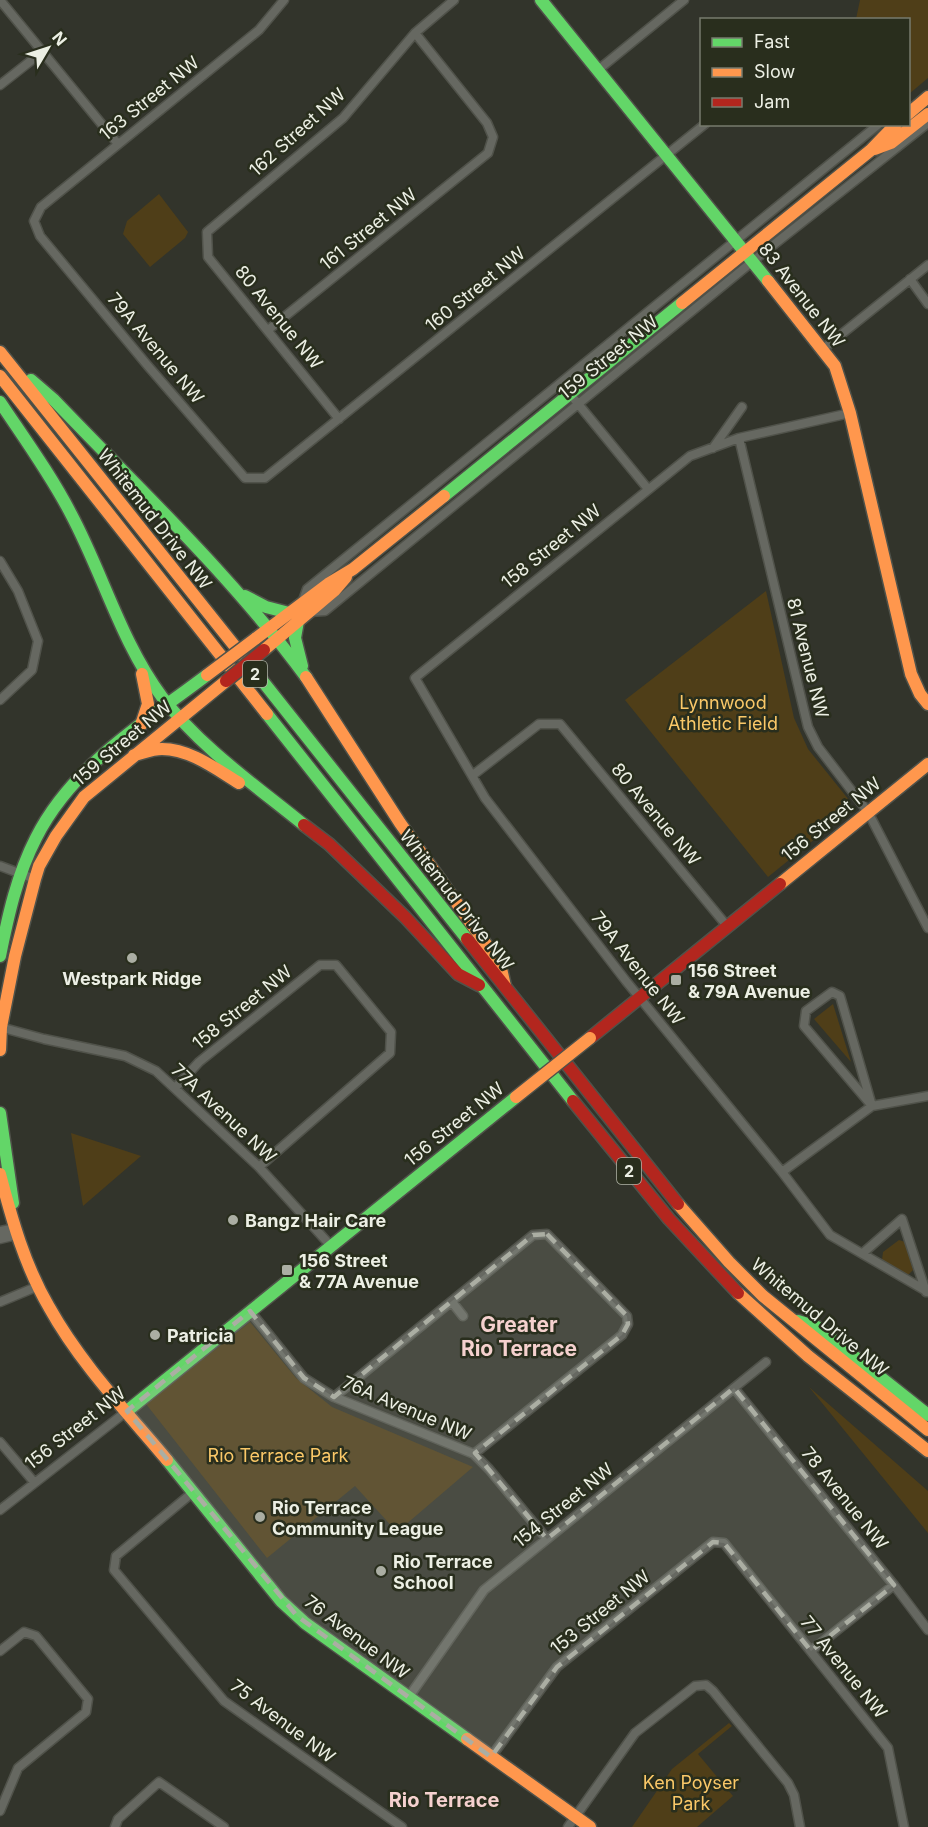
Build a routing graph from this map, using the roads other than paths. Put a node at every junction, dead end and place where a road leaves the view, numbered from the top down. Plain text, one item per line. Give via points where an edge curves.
1 (0, 0) edge
2 (284, 0) edge
3 (454, 0) edge
4 (541, 0) edge
5 (684, 0) edge
6 (415, 33) junction
7 (42, 52) junction
8 (598, 70) junction
9 (0, 85) edge
10 (928, 97) edge
11 (910, 113) edge
12 (928, 114) edge
13 (928, 123) edge
14 (703, 126) edge
15 (876, 126) edge
16 (894, 126) edge
17 (118, 144) junction
18 (871, 150) junction
19 (667, 155) junction
20 (34, 220) joint
21 (207, 232) joint
22 (735, 239) junction
23 (749, 257) junction
24 (928, 265) edge
25 (910, 279) junction
26 (928, 304) edge
27 (268, 330) junction
28 (823, 349) junction
29 (2, 354) edge
30 (0, 376) edge
31 (570, 394) junction
32 (0, 402) edge
33 (579, 404) junction
34 (742, 407) dead end
35 (850, 413) junction
36 (339, 419) junction
37 (739, 438) junction
38 (713, 448) junction
39 (265, 478) joint
40 (648, 489) junction
41 (0, 561) edge
42 (222, 576) junction
43 (305, 608) junction
44 (293, 617) junction
45 (267, 629) junction
46 (277, 640) junction
47 (140, 665) junction
48 (415, 678) joint
49 (308, 680) junction
50 (0, 700) edge
51 (928, 704) edge
52 (168, 705) junction
53 (179, 718) junction
54 (141, 725) junction
55 (134, 755) junction
56 (928, 764) edge
57 (473, 775) junction
58 (868, 812) junction
59 (308, 826) junction
60 (0, 866) edge
61 (21, 873) junction
62 (35, 879) junction
63 (727, 926) junction
64 (928, 928) edge
65 (0, 956) edge
66 (482, 986) junction
67 (506, 991) junction
68 (640, 998) junction
69 (1, 1027) edge
70 (0, 1050) edge
71 (175, 1088) junction
72 (928, 1096) edge
73 (872, 1106) junction
74 (0, 1113) edge
75 (259, 1167) junction
76 (782, 1172) junction
77 (0, 1174) edge
78 (0, 1231) edge
79 (16, 1232) junction
80 (0, 1239) edge
81 (332, 1246) junction
82 (863, 1253) junction
83 (36, 1287) junction
84 (927, 1292) edge
85 (0, 1302) edge
86 (452, 1302) junction
87 (250, 1311) junction
88 (463, 1316) dead end
89 (790, 1319) junction
90 (766, 1362) dead end
91 (734, 1388) junction
92 (334, 1397) junction
93 (127, 1411) junction
94 (928, 1415) edge
95 (928, 1430) edge
96 (0, 1442) edge
97 (928, 1451) edge
98 (474, 1454) junction
99 (34, 1482) junction
100 (192, 1492) junction
101 (0, 1510) edge
102 (547, 1539) junction
103 (724, 1543) joint
104 (894, 1585) junction
105 (928, 1630) edge
106 (0, 1651) edge
107 (811, 1651) junction
108 (408, 1698) junction
109 (491, 1757) junction
110 (0, 1810) edge
111 (572, 1822) edge
112 (115, 1827) edge
113 (224, 1827) edge
114 (402, 1827) edge
115 (590, 1827) edge
116 (800, 1827) edge
117 (904, 1827) edge

1 - 7 street
2 - 17 street, 163 Street NW via 259,30
3 - 6 street, 162 Street NW
4 - 8 main road, 83 Avenue NW
5 - 8 street
6 - 21 street, 162 Street NW via 343,118
6 - 27 street, 161 Street NW via 487,123 493,138 488,153
7 - 9 street
7 - 17 street
8 - 19 main road, 83 Avenue NW
10 - 11 main road
12 - 18 main road, 159 Street NW via 891,143
13 - 23 street, 159 Street NW
14 - 19 street, 160 Street NW
15 - 22 street, 159 Street NW
16 - 18 main road, 159 Street NW
17 - 20 street, 163 Street NW via 41,207
18 - 23 main road, 159 Street NW
19 - 22 main road, 83 Avenue NW
19 - 36 street, 160 Street NW
20 - 39 street, 79A Avenue NW via 39,236 245,478
21 - 27 street, 80 Avenue NW via 208,257
22 - 23 main road, 83 Avenue NW
22 - 43 street, 159 Street NW via 307,589
23 - 28 main road, 83 Avenue NW
23 - 31 main road, 159 Street NW
23 - 33 street, 159 Street NW
24 - 25 street
25 - 26 street
25 - 28 street
27 - 36 street, 80 Avenue NW
28 - 35 main road, 83 Avenue NW via 834,366
29 - 42 main road via 53,399
29 - 67 main road, Whitemud Drive NW / 2
30 - 66 main road, Whitemud Drive NW / 2
31 - 33 street
31 - 43 main road, 159 Street NW via 353,569 334,591
32 - 47 main road via 71,513
33 - 40 street
33 - 43 street, 159 Street NW via 324,611
34 - 38 street
35 - 37 street, 158 Street NW
35 - 51 main road, 83 Avenue NW via 911,674
36 - 39 street, 160 Street NW
37 - 38 street, 158 Street NW
37 - 58 street, 81 Avenue NW via 808,727 818,747
38 - 40 street, 158 Street NW via 690,456
40 - 48 street, 158 Street NW
41 - 50 street via 39,640 32,670
42 - 44 main road via 251,601
42 - 45 main road
43 - 44 main road, 159 Street NW
44 - 45 main road, 159 Street NW
44 - 46 main road, 159 Street NW
44 - 49 main road via 295,642
45 - 46 main road
45 - 52 main road, 159 Street NW, bridge
46 - 49 main road
46 - 53 main road, 159 Street NW, bridge
47 - 52 main road
47 - 54 main road via 148,704
48 - 57 street, 79A Avenue NW
49 - 67 main road via 382,797 500,964
52 - 53 main road
52 - 54 main road, 159 Street NW
53 - 55 main road, 159 Street NW
53 - 59 main road via 225,762
54 - 61 main road, 159 Street NW via 91,766 57,804 30,849
55 - 59 main road via 159,749 187,754
55 - 62 main road, 159 Street NW via 84,797 56,836
56 - 58 main road, 156 Street NW
57 - 63 street, 80 Avenue NW via 539,724 560,724
57 - 68 street, 79A Avenue NW via 485,798
58 - 63 main road, 156 Street NW
58 - 64 street, 81 Avenue NW
59 - 66 main road via 367,879 458,974
60 - 61 street
61 - 62 street
61 - 65 main road, 159 Street NW via 6,920
62 - 69 main road, 159 Street NW
63 - 68 main road, 156 Street NW
66 - 97 main road, Whitemud Drive NW / 2 via 690,1243 791,1341
67 - 89 main road, Whitemud Drive NW / 2 via 674,1199 729,1262
68 - 76 street, 79A Avenue NW
68 - 81 main road, 156 Street NW, bridge
69 - 70 main road, 159 Street NW
69 - 71 street, 77A Avenue NW via 125,1056 156,1071
71 - 75 street, 77A Avenue NW
71 - 75 street, 158 Street NW via 200,1062 320,965 336,965 391,1032 390,1053
72 - 73 street
73 - 73 street via 840,996 832,992 806,1011 804,1026
73 - 76 street
74 - 79 main road
75 - 81 street, 77A Avenue NW
76 - 82 street, 79A Avenue NW via 830,1235
77 - 79 main road
78 - 79 street
79 - 80 street
79 - 83 main road
81 - 87 main road, 156 Street NW
82 - 84 street, 79A Avenue NW
82 - 84 street, 79A Avenue NW via 902,1219
83 - 85 street
83 - 93 main road, 76 Avenue NW via 60,1328
86 - 88 street
86 - 92 street
86 - 98 street via 533,1235 546,1234 627,1316 628,1324 622,1335
87 - 92 street, 76A Avenue NW via 304,1378
87 - 93 main road, 156 Street NW
89 - 94 main road via 817,1327
89 - 95 main road, Whitemud Drive NW / 2
90 - 91 street, 154 Street NW
91 - 102 street, 154 Street NW
91 - 104 street, 78 Avenue NW
92 - 98 street, 76A Avenue NW
93 - 99 street, 156 Street NW
93 - 100 main road, 76 Avenue NW
96 - 99 street
98 - 102 street, 76A Avenue NW
99 - 101 street, 156 Street NW
100 - 108 main road, 76 Avenue NW via 297,1616
100 - 114 street, 75 Avenue NW via 117,1556 114,1570 224,1701
102 - 108 street, 154 Street NW via 482,1592
103 - 107 street, 77 Avenue NW
103 - 109 street, 153 Street NW via 713,1542 557,1667
104 - 105 street, 78 Avenue NW
104 - 107 street
106 - 110 street via 24,1632 36,1636 88,1699 86,1712 18,1767
107 - 117 street, 77 Avenue NW via 888,1748
108 - 109 main road, 76 Avenue NW
109 - 111 main road, 76 Avenue NW
111 - 115 main road, 76 Avenue NW
111 - 116 street via 635,1733 702,1684 713,1691 791,1789
112 - 113 street via 118,1819 159,1782

